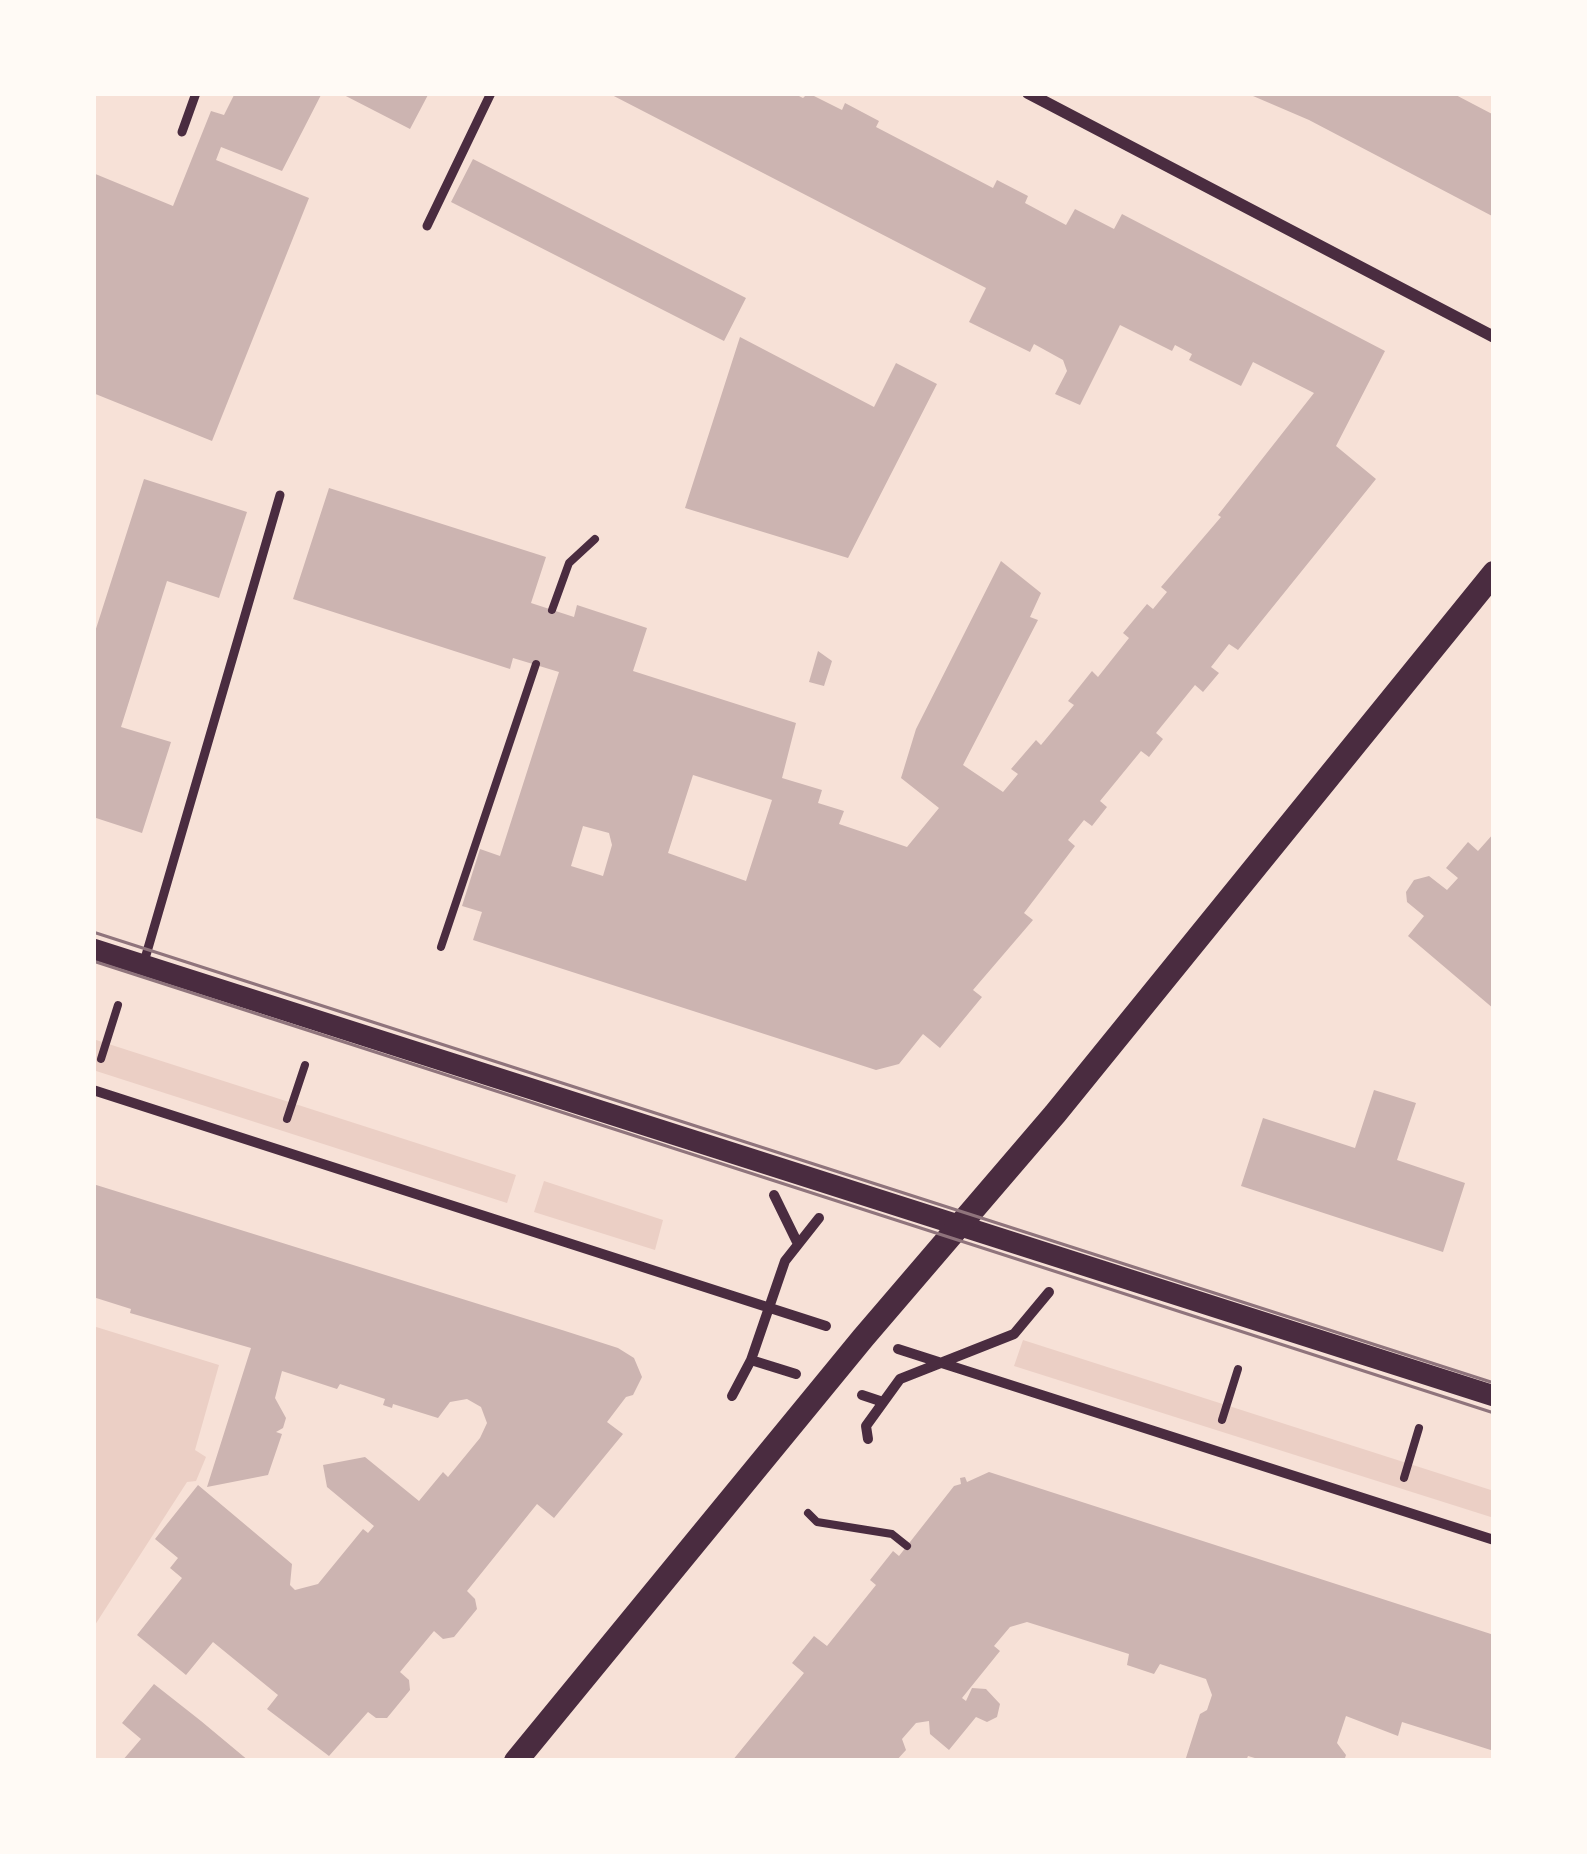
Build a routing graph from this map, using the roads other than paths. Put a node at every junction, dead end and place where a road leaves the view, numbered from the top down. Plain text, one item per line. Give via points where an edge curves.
1 (196, 93) edge
2 (491, 93) edge
3 (1028, 93) edge
4 (182, 132) dead end
5 (427, 226) dead end
6 (1494, 337) edge
7 (280, 495) dead end
8 (1494, 573) edge
9 (93, 949) edge
10 (143, 965) junction
11 (93, 1090) edge
12 (774, 1196) dead end
13 (818, 1218) dead end
14 (959, 1225) junction
15 (799, 1244) junction
16 (1048, 1292) dead end
17 (769, 1307) junction
18 (826, 1326) dead end
19 (898, 1349) dead end
20 (751, 1360) junction
21 (944, 1364) junction
22 (796, 1374) dead end
23 (862, 1395) dead end
24 (732, 1396) dead end
25 (1494, 1396) edge
26 (883, 1402) junction
27 (868, 1439) dead end
28 (1494, 1540) edge
29 (517, 1761) edge

1 - 4 lane
2 - 5 lane
3 - 6 street
7 - 10 lane
8 - 14 main road
9 - 10 street
10 - 14 street
11 - 17 street
12 - 15 street
13 - 15 street
14 - 25 street
14 - 29 main road
15 - 17 street via 784,1261
16 - 21 street via 1014,1334
17 - 18 street
17 - 20 street
19 - 21 street
20 - 22 street
20 - 24 street
21 - 26 street via 901,1379
21 - 28 street
23 - 26 street
26 - 27 street via 866,1426

